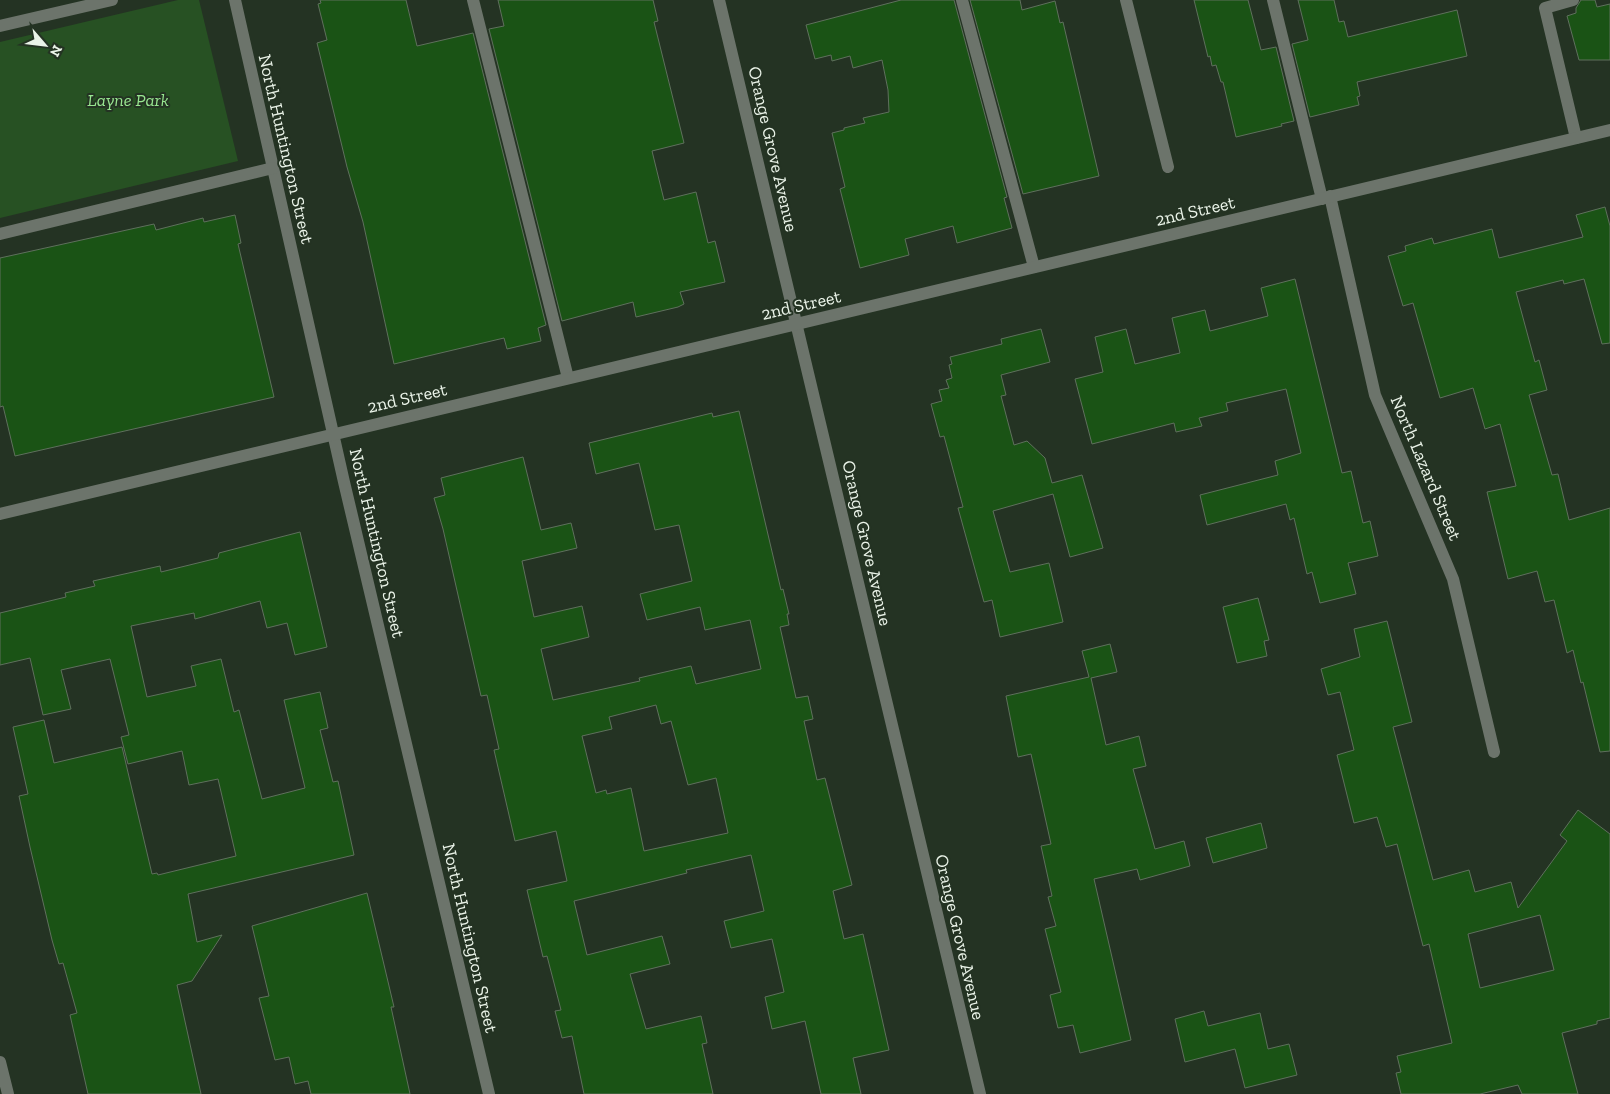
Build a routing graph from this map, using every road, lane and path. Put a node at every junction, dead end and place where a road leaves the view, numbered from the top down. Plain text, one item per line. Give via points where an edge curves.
1 (112, 0) edge
2 (234, 0) edge
3 (473, 0) edge
4 (719, 0) edge
5 (962, 0) edge
6 (1126, 0) edge
7 (1273, 0) edge
8 (1573, 0) edge
9 (0, 26) edge
10 (1610, 130) edge
11 (1576, 138) junction
12 (1168, 167) dead end
13 (273, 168) junction
14 (1326, 198) junction
15 (0, 234) edge
16 (1034, 267) junction
17 (797, 324) junction
18 (568, 378) junction
19 (333, 434) junction
20 (0, 514) edge
21 (1494, 752) dead end
22 (0, 1062) edge
23 (8, 1094) edge
24 (489, 1094) edge
25 (980, 1094) edge

1 - 9 street
2 - 13 street, North Huntington Street
3 - 18 street
4 - 17 street, Orange Grove Avenue
5 - 16 street
6 - 12 street
7 - 14 street, North Lazard Street
8 - 11 street via 1545,8
10 - 11 street, 2nd Street
11 - 14 street, 2nd Street
13 - 15 street
13 - 19 street, North Huntington Street
14 - 16 street, 2nd Street
14 - 21 street, North Lazard Street via 1376,395 1453,579
16 - 17 street, 2nd Street
17 - 18 street, 2nd Street
17 - 25 street, Orange Grove Avenue
18 - 19 street, 2nd Street
19 - 20 street, 2nd Street
19 - 24 street, North Huntington Street
22 - 23 street

